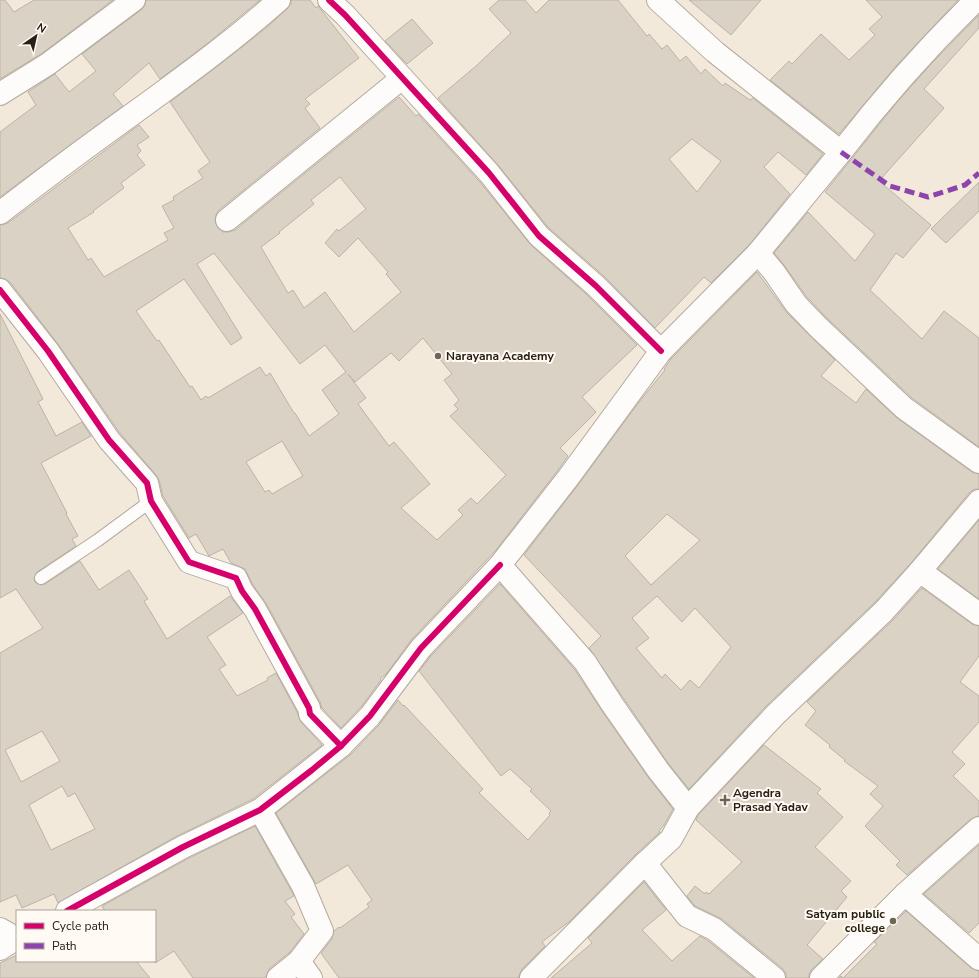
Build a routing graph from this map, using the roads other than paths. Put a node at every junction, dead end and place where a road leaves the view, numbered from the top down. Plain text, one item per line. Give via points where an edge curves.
1 (134, 0) edge
2 (279, 0) edge
3 (329, 0) edge
4 (658, 0) edge
5 (967, 4) edge
6 (402, 78) junction
7 (0, 94) edge
8 (841, 152) junction
9 (0, 213) edge
10 (227, 220) dead end
11 (758, 253) junction
12 (0, 290) edge
13 (661, 351) junction
14 (979, 462) edge
15 (151, 501) junction
16 (979, 501) edge
17 (500, 565) junction
18 (920, 571) junction
19 (41, 578) dead end
20 (979, 614) edge
21 (341, 746) junction
22 (688, 808) junction
23 (260, 810) junction
24 (979, 828) edge
25 (645, 863) junction
26 (905, 894) junction
27 (69, 910) edge
28 (979, 959) edge
29 (305, 969) edge
30 (278, 978) edge
31 (531, 978) edge
32 (774, 978) edge
33 (821, 978) edge

1 - 7 street via 48,64
2 - 9 street via 245,30
3 - 6 street
4 - 8 street via 715,52
5 - 8 street
6 - 10 street
6 - 13 street via 489,174 539,236 596,286
8 - 11 street
11 - 13 street
11 - 14 street via 796,304 818,327 904,408
12 - 15 street via 48,351 109,440 147,483
13 - 17 street via 568,478
15 - 19 lane
15 - 21 street via 190,562 236,578 310,714
16 - 18 street
17 - 21 street via 421,648 370,716
17 - 22 street via 585,662 658,770
18 - 20 street
18 - 22 street via 884,611 775,715
21 - 23 street
22 - 25 street via 671,838
23 - 27 street via 183,847
23 - 29 street via 303,886 322,931
24 - 26 street
25 - 31 street
25 - 32 street via 687,916 714,929
26 - 28 street
26 - 33 street
29 - 30 street

